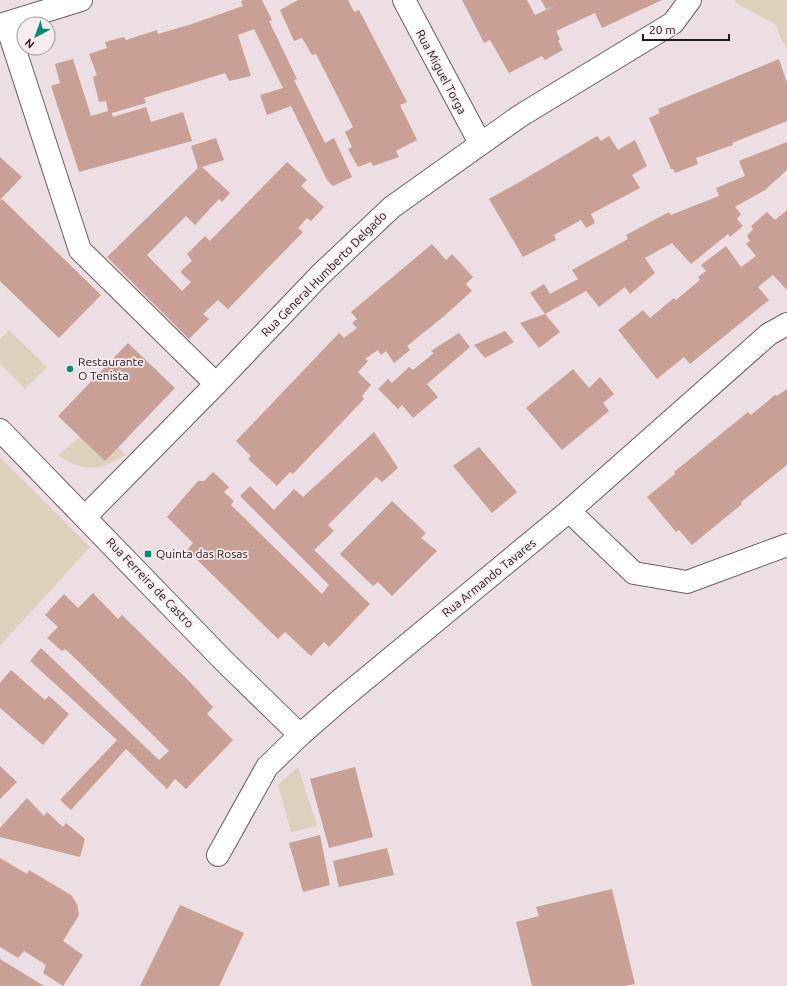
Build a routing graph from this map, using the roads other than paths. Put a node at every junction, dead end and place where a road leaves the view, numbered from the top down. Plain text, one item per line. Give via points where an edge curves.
1 (81, 0) edge
2 (404, 0) edge
3 (690, 0) edge
4 (3, 24) edge
5 (480, 144) junction
6 (787, 324) edge
7 (216, 384) junction
8 (0, 430) edge
9 (570, 511) junction
10 (86, 516) junction
11 (787, 545) edge
12 (300, 735) junction
13 (218, 855) dead end

1 - 4 street
2 - 5 street, Rua Miguel Torga
3 - 5 street, Rua General Humberto Delgado via 673,23 540,104
4 - 7 street via 80,250
5 - 7 street, Rua General Humberto Delgado via 392,207 320,275
6 - 9 street, Rua Armando Tavares via 768,334
7 - 10 street, Rua General Humberto Delgado
8 - 10 street, Rua Ferreira de Castro
9 - 11 street via 634,573 687,582
9 - 12 street, Rua Armando Tavares
10 - 12 street, Rua Ferreira de Castro via 223,660
12 - 13 street, Rua Armando Tavares via 267,767

